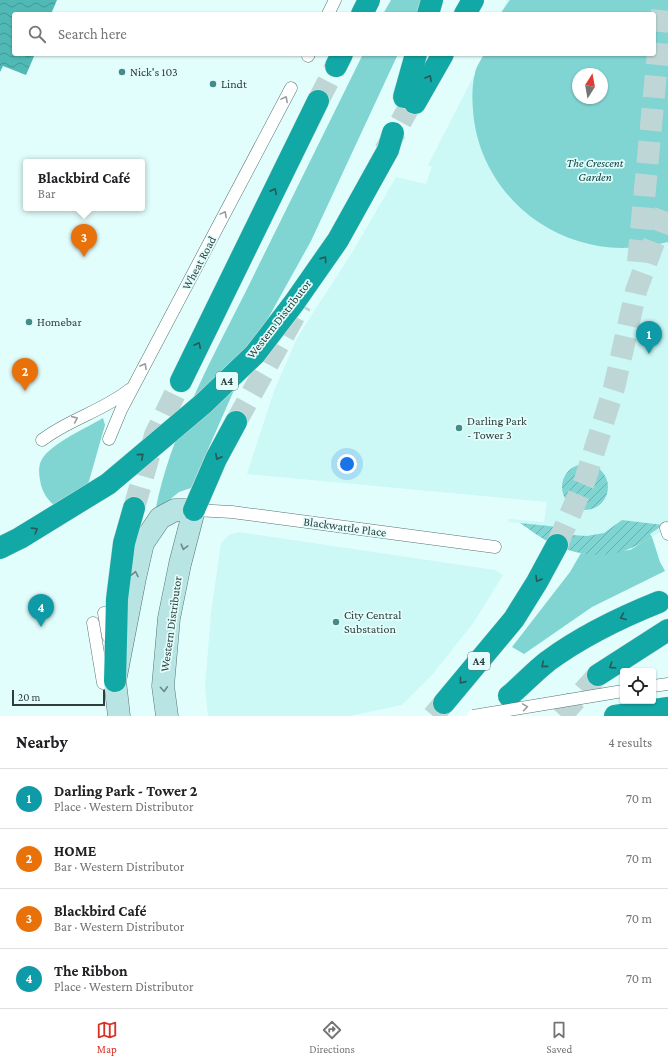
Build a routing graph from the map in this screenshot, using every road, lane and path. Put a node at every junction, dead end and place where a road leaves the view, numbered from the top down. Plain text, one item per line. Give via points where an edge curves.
1 (335, 0) edge
2 (369, 0) edge
3 (432, 0) edge
4 (473, 0) edge
5 (329, 12) edge
6 (363, 12) edge
7 (429, 12) edge
8 (466, 12) edge
9 (416, 56) edge
10 (442, 56) edge
11 (291, 88) dead end
12 (318, 101) tunnel mouth
13 (393, 139) tunnel mouth
14 (181, 380) tunnel mouth
15 (132, 387) junction
16 (236, 422) tunnel mouth
17 (109, 439) dead end
18 (42, 440) dead end
19 (134, 508) tunnel mouth
20 (194, 510) junction
21 (557, 545) tunnel mouth
22 (495, 547) dead end
23 (0, 548) edge
24 (659, 602) dead end
25 (104, 613) dead end
26 (93, 623) dead end
27 (668, 630) edge
28 (598, 674) tunnel mouth
29 (109, 682) junction
30 (620, 691) edge
31 (509, 696) dead end
32 (444, 703) tunnel mouth
33 (665, 708) edge
34 (119, 716) edge
35 (167, 716) edge
36 (472, 716) edge
37 (615, 716) edge

1 - 5 lane
2 - 6 highway
3 - 7 highway
4 - 8 highway
9 -> 10 highway via 410,100
15 -> 11 lane, Wheat Road
14 -> 12 highway
23 -> 13 highway, Western Distributor / A4, bridge via 108,484 204,403 255,354 338,240
15 - 17 lane, Wheat Road
18 -> 15 lane via 68,422 120,397
16 -> 20 highway via 216,459
19 - 29 highway via 124,543
20 - 22 lane, Blackwattle Place via 232,512
29 -> 20 main road via 143,543 160,518 175,510
20 -> 35 main road, Western Distributor via 170,618 163,686
21 -> 32 highway, A4 via 514,619
24 -> 31 highway via 616,620 576,642 547,662
25 - 29 lane
26 - 29 lane
27 -> 28 highway
29 - 34 main road
36 -> 30 lane, bridge
33 - 37 highway

